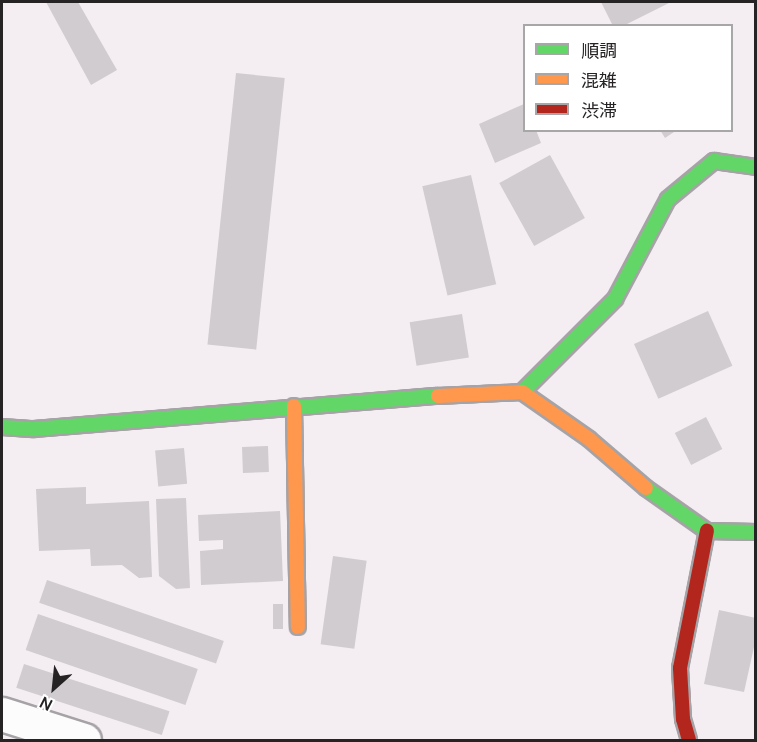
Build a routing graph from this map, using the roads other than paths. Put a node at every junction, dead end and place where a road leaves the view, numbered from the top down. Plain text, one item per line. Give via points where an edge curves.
1 (756, 167) edge
2 (522, 392) junction
3 (294, 406) junction
4 (2, 427) edge
5 (707, 531) junction
6 (756, 532) edge
7 (298, 627) dead end
8 (2, 714) edge
9 (84, 741) edge
10 (689, 741) edge

1 - 2 street via 714,161 668,199 615,299
2 - 3 street
2 - 5 street via 589,439 661,501
3 - 4 street via 34,429
3 - 7 street
5 - 6 street
5 - 10 street via 680,668 683,719
8 - 9 street

